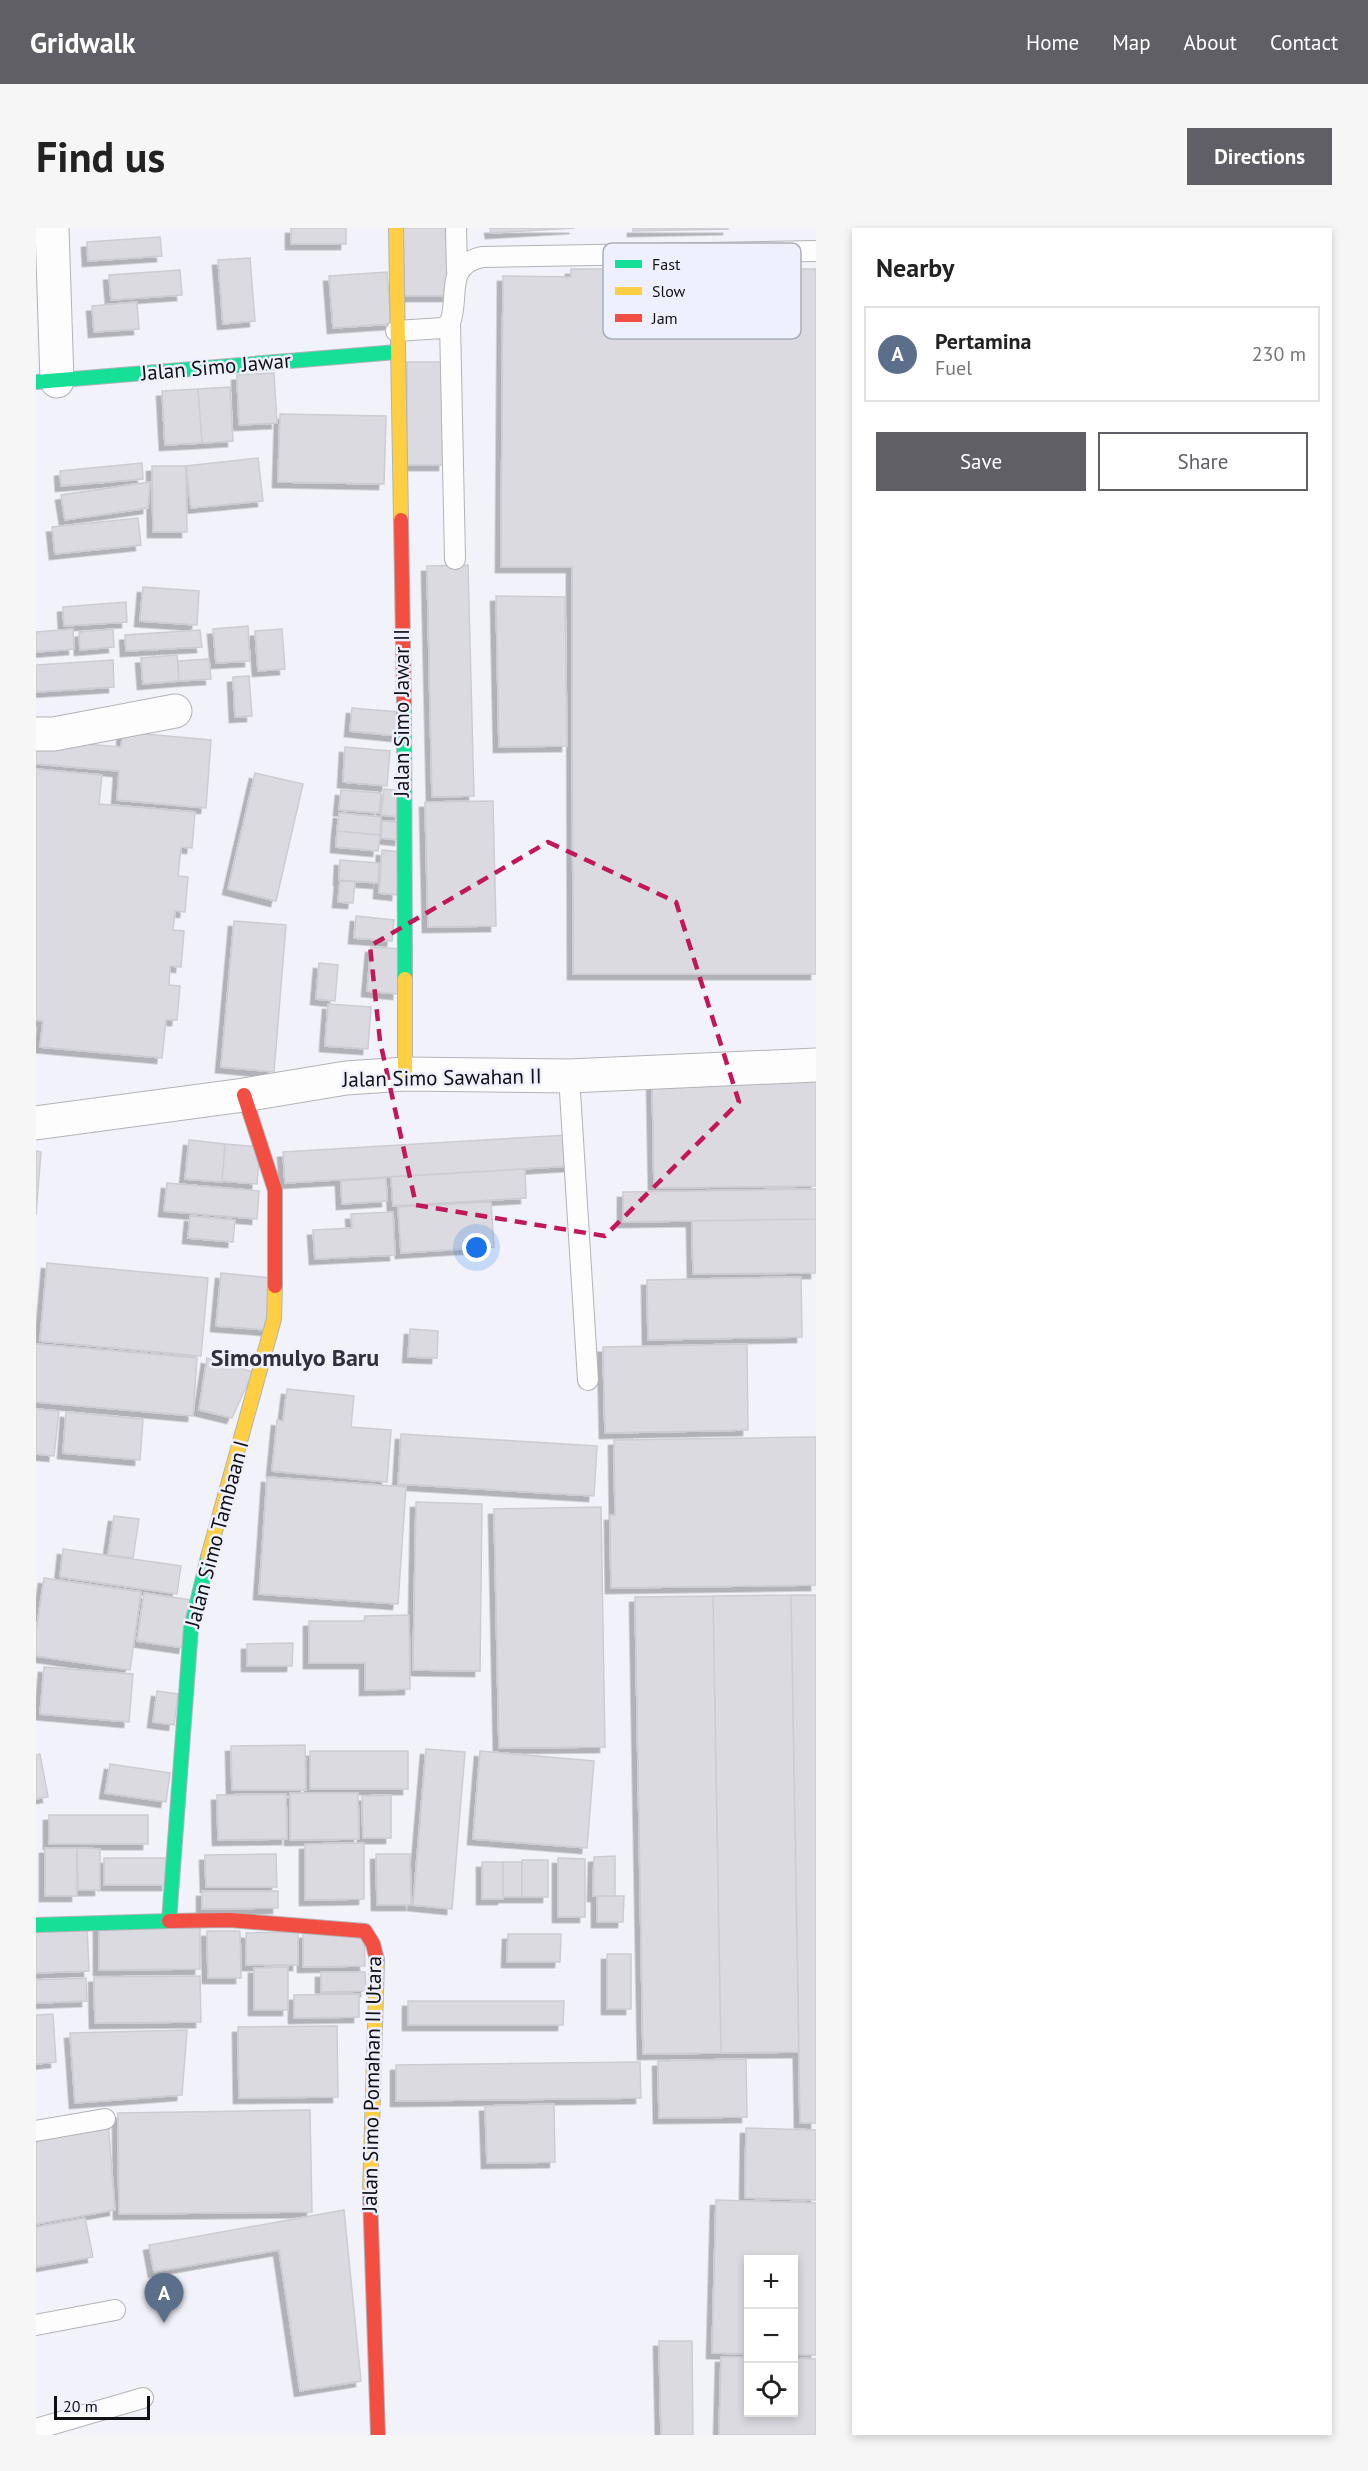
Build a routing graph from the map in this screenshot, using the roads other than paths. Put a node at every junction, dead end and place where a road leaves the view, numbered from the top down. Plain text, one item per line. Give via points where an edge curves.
1 (52, 228) edge
2 (396, 228) edge
3 (456, 228) edge
4 (801, 251) edge
5 (816, 251) edge
6 (603, 255) edge
7 (457, 271) junction
8 (450, 323) junction
9 (396, 331) junction
10 (397, 352) junction
11 (46, 381) edge
12 (455, 559) dead end
13 (175, 711) dead end
14 (36, 734) edge
15 (816, 1065) edge
16 (405, 1074) junction
17 (569, 1076) junction
18 (244, 1095) junction
19 (36, 1123) edge
20 (588, 1380) dead end
21 (169, 1921) junction
22 (36, 1925) edge
23 (105, 2118) dead end
24 (36, 2131) edge
25 (115, 2310) dead end
26 (36, 2325) edge
27 (143, 2398) dead end
28 (36, 2429) edge
29 (378, 2435) edge

1 - 11 street
2 - 9 street, Jalan Simo Jawar II
3 - 7 lane
4 - 5 lane
6 - 7 lane via 482,257 468,260
7 - 8 lane
8 - 9 lane via 443,328
8 - 12 lane
9 - 10 street, Jalan Simo Jawar II
10 - 11 street, Jalan Simo Jawar
10 - 16 street, Jalan Simo Jawar II via 404,712
13 - 14 street
15 - 17 street, Jalan Simo Sawahan II
16 - 17 street, Jalan Simo Sawahan II
16 - 18 street, Jalan Simo Sawahan II via 346,1078
17 - 20 lane
18 - 19 street, Jalan Simo Sawahan II
18 - 21 street, Jalan Simo Tambaan I via 275,1190 274,1319 191,1628
21 - 22 street
21 - 29 street, Jalan Simo Pomahan II Utara via 230,1920 365,1931 373,1944 377,1961 370,2194
23 - 24 lane
25 - 26 lane
27 - 28 lane

